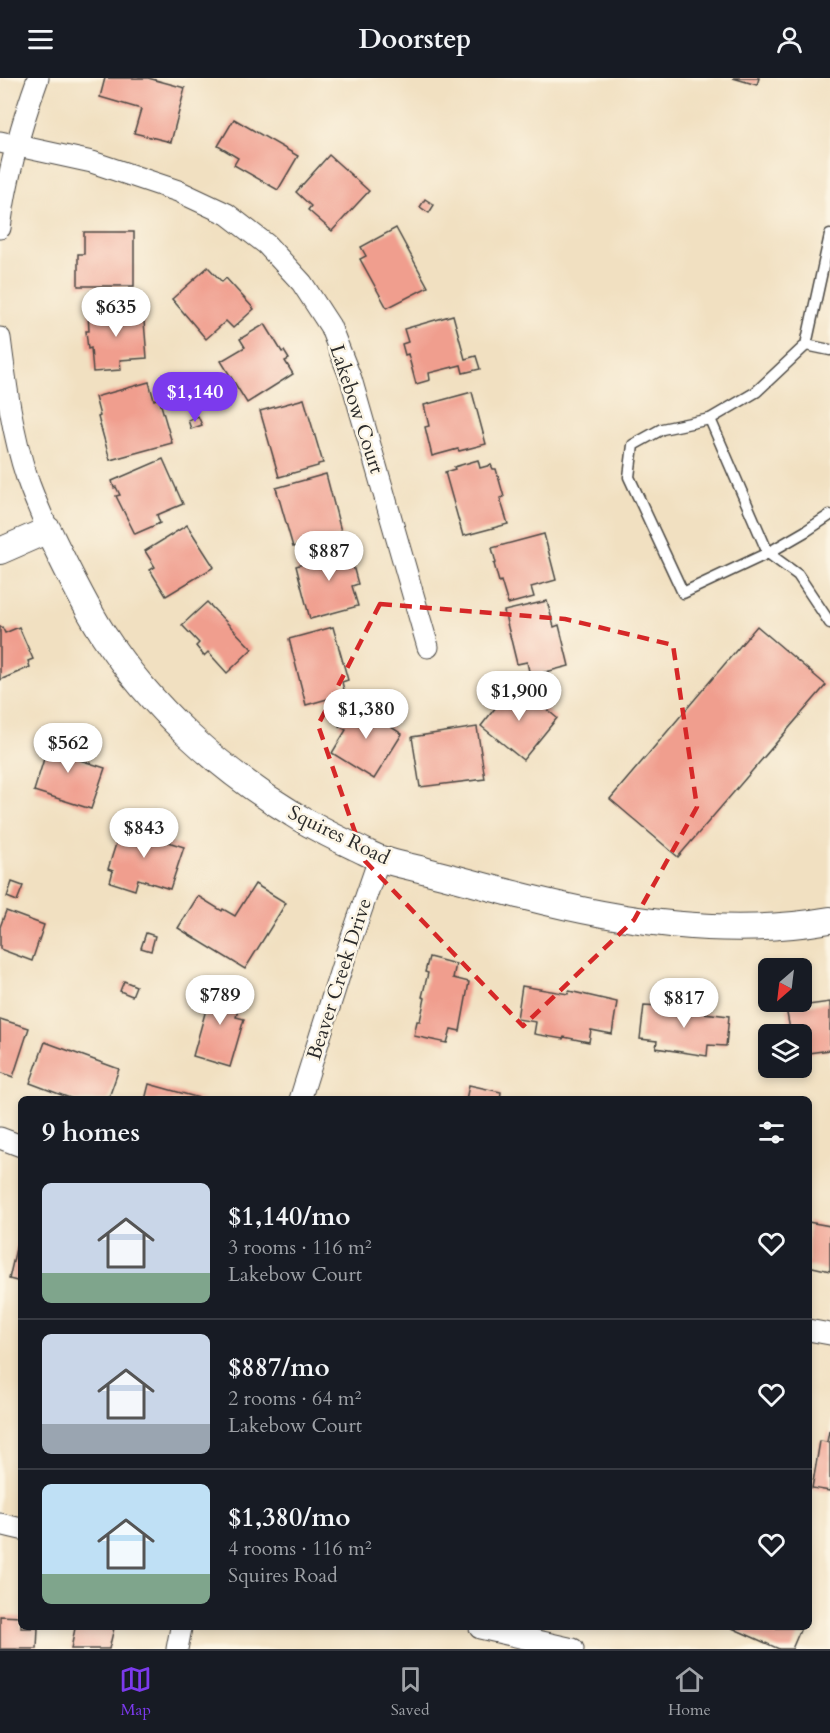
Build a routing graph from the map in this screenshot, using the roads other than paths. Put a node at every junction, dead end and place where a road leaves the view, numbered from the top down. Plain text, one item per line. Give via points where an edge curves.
1 (38, 78) edge
2 (8, 144) edge
3 (0, 228) edge
4 (830, 235) edge
5 (0, 338) edge
6 (806, 345) junction
7 (830, 351) edge
8 (710, 419) junction
9 (830, 515) edge
10 (48, 530) junction
11 (0, 551) edge
12 (768, 553) junction
13 (830, 623) edge
14 (428, 647) dead end
15 (379, 859) junction
16 (830, 920) edge
17 (301, 1096) edge
18 (0, 1138) edge
19 (18, 1145) edge
20 (812, 1331) edge
21 (830, 1334) edge
22 (0, 1524) edge
23 (18, 1528) edge
24 (181, 1630) edge
25 (489, 1630) edge
26 (177, 1649) edge
27 (573, 1649) edge

1 - 2 street
2 - 3 street
2 - 14 street, Lakebow Court via 92,162 178,191 227,214 266,244 302,283 330,326 351,379
4 - 6 lane
5 - 10 street, Squires Road via 16,436 27,479
6 - 7 lane
6 - 8 lane via 756,392
8 - 12 lane
8 - 12 lane via 662,429 633,445 629,477 683,593
9 - 12 lane
10 - 11 street
10 - 15 street, Squires Road via 103,634 171,718 216,760 264,796 317,829
12 - 13 lane via 798,575
15 - 16 street, Squires Road via 560,905 679,926 745,929
15 - 17 street, Beaver Creek Drive
18 - 19 street
20 - 21 street
22 - 23 street
24 - 26 street
25 - 27 street

